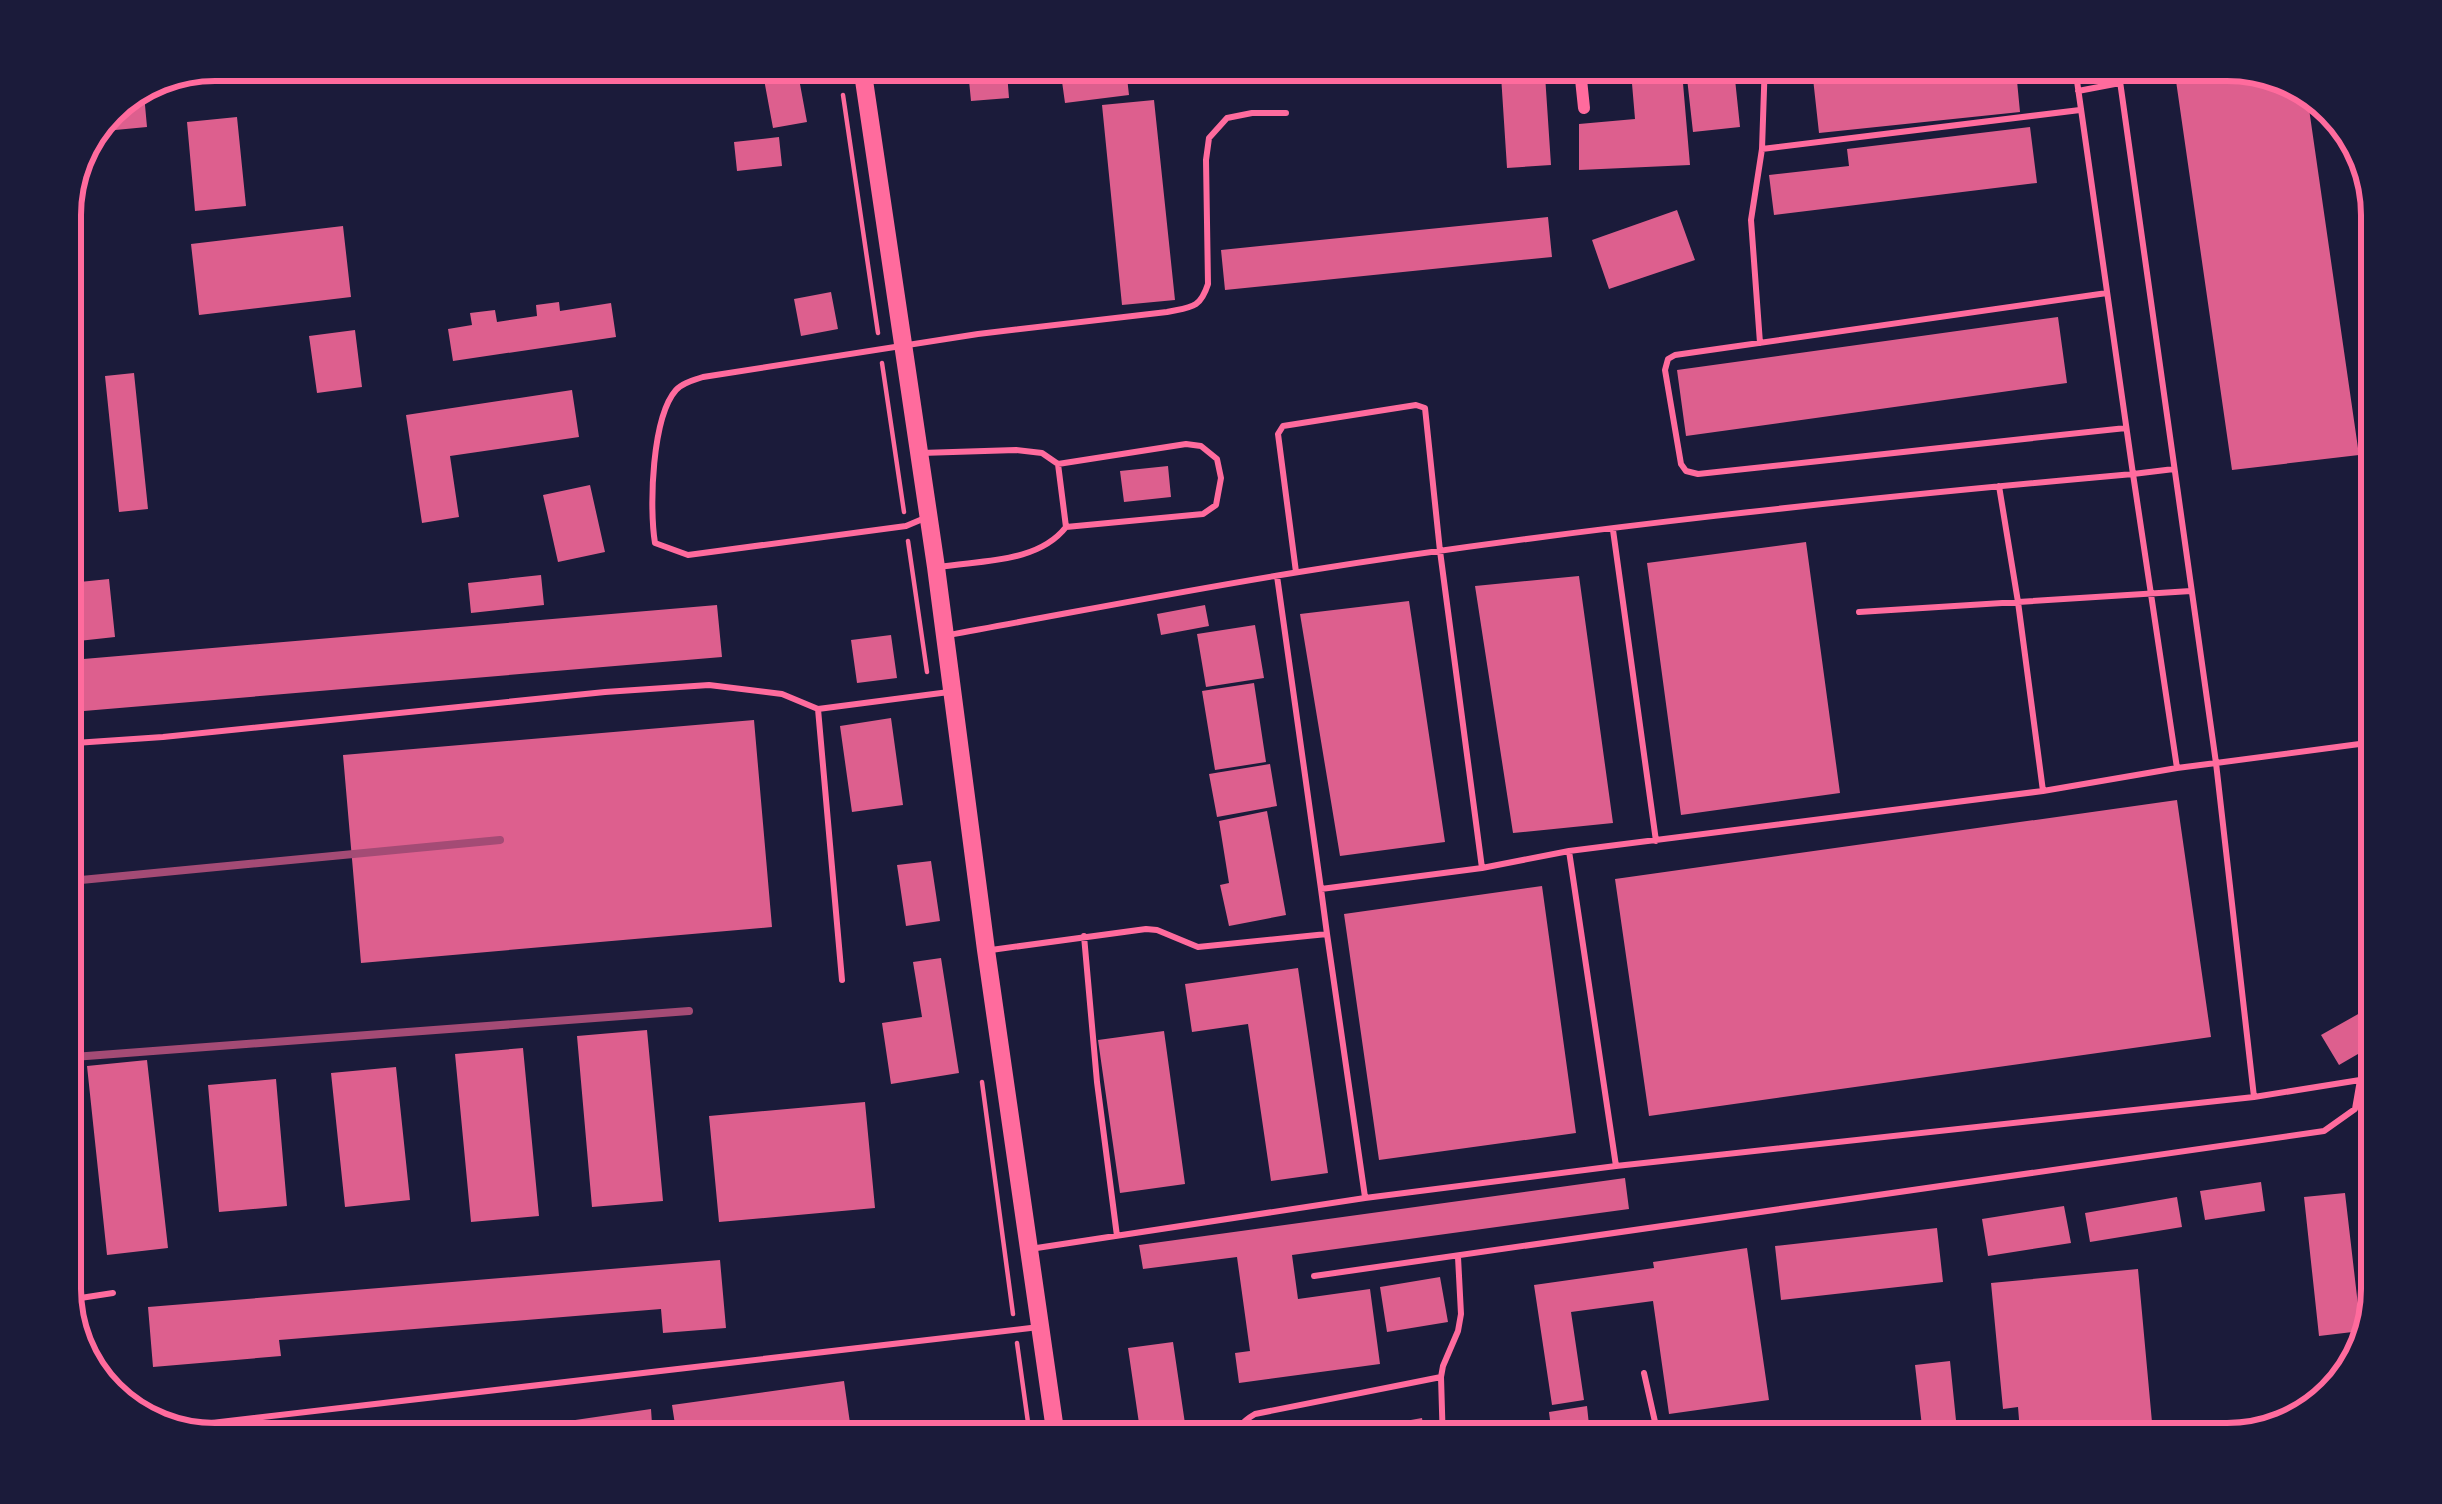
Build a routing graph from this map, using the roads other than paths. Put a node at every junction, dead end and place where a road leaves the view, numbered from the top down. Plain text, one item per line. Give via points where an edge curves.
1 (864, 81) edge
2 (1582, 81) edge
3 (1764, 81) edge
4 (2077, 81) edge
5 (2120, 83) joint
6 (2078, 91) junction
7 (1584, 108) dead end
8 (2081, 110) junction
9 (1286, 113) dead end
10 (1762, 149) junction
11 (2107, 293) junction
12 (1760, 343) junction
13 (902, 346) junction
14 (2126, 428) junction
15 (918, 453) junction
16 (1058, 464) junction
17 (2174, 469) junction
18 (2133, 474) junction
19 (1999, 486) junction
20 (928, 517) junction
21 (1066, 527) junction
22 (1613, 530) junction
23 (1439, 551) junction
24 (935, 567) junction
25 (1296, 572) junction
26 (1277, 576) junction
27 (2192, 591) junction
28 (2150, 595) junction
29 (2018, 602) junction
30 (1859, 612) dead end
31 (944, 636) junction
32 (953, 692) junction
33 (818, 710) junction
34 (81, 743) edge
35 (2361, 745) edge
36 (2216, 763) junction
37 (2177, 768) junction
38 (2043, 791) junction
39 (1657, 842) junction
40 (1569, 851) junction
41 (1482, 868) junction
42 (1321, 889) junction
43 (1327, 934) junction
44 (1084, 936) junction
45 (986, 950) junction
46 (842, 980) dead end
47 (2360, 1080) joint
48 (2254, 1097) junction
49 (1616, 1166) junction
50 (1365, 1198) junction
51 (1118, 1236) junction
52 (1029, 1250) junction
53 (1458, 1256) junction
54 (1314, 1276) dead end
55 (113, 1293) dead end
56 (81, 1298) edge
57 (1041, 1327) junction
58 (1643, 1372) dead end
59 (1441, 1377) junction
60 (213, 1423) edge
61 (1054, 1423) edge
62 (1242, 1423) edge
63 (1442, 1423) edge
64 (1655, 1423) edge

1 - 13 main road
2 - 7 street
3 - 10 lane
4 - 6 lane
5 - 6 lane
5 - 17 lane
6 - 8 lane
8 - 10 lane
8 - 11 lane
9 - 13 lane via 1227,118 1209,138 1208,284 1195,306
10 - 12 lane via 1751,220
11 - 12 lane
11 - 14 lane
12 - 14 lane via 1668,359 1686,471
13 - 15 main road
13 - 20 lane via 678,387 659,419 655,543 688,555
14 - 18 lane
15 - 16 lane via 1016,451
15 - 20 main road
16 - 21 lane
16 - 21 lane via 1186,444 1217,459 1221,478 1216,505 1203,514
17 - 18 lane
17 - 27 lane
18 - 19 lane
18 - 28 lane
19 - 22 lane
19 - 29 lane
20 - 24 main road
21 - 24 lane via 1033,553
22 - 23 lane
22 - 39 lane
23 - 25 lane
23 - 25 lane via 1426,408 1416,405 1283,426
23 - 41 lane
24 - 31 main road
25 - 26 lane
26 - 31 lane
26 - 42 lane
27 - 28 lane
27 - 36 lane
28 - 29 lane
28 - 37 lane
29 - 30 lane
29 - 38 lane
31 - 32 main road
32 - 33 lane
32 - 45 main road
33 - 34 lane via 782,694 709,685
33 - 46 lane
35 - 36 lane
36 - 37 lane
36 - 48 lane
37 - 38 lane
38 - 39 lane
39 - 40 lane
40 - 41 lane
40 - 49 lane
41 - 42 lane
42 - 43 lane
43 - 44 lane via 1205,947 1156,930
43 - 50 lane
44 - 45 lane
44 - 51 lane
45 - 52 main road
47 - 48 lane
47 - 53 lane via 2354,1109 2324,1131
48 - 49 lane
49 - 50 lane
50 - 51 lane
51 - 52 lane
52 - 57 main road
53 - 54 lane
53 - 59 lane via 1461,1314
55 - 56 lane
57 - 60 lane
57 - 61 main road
58 - 64 lane
59 - 62 lane
59 - 63 lane

